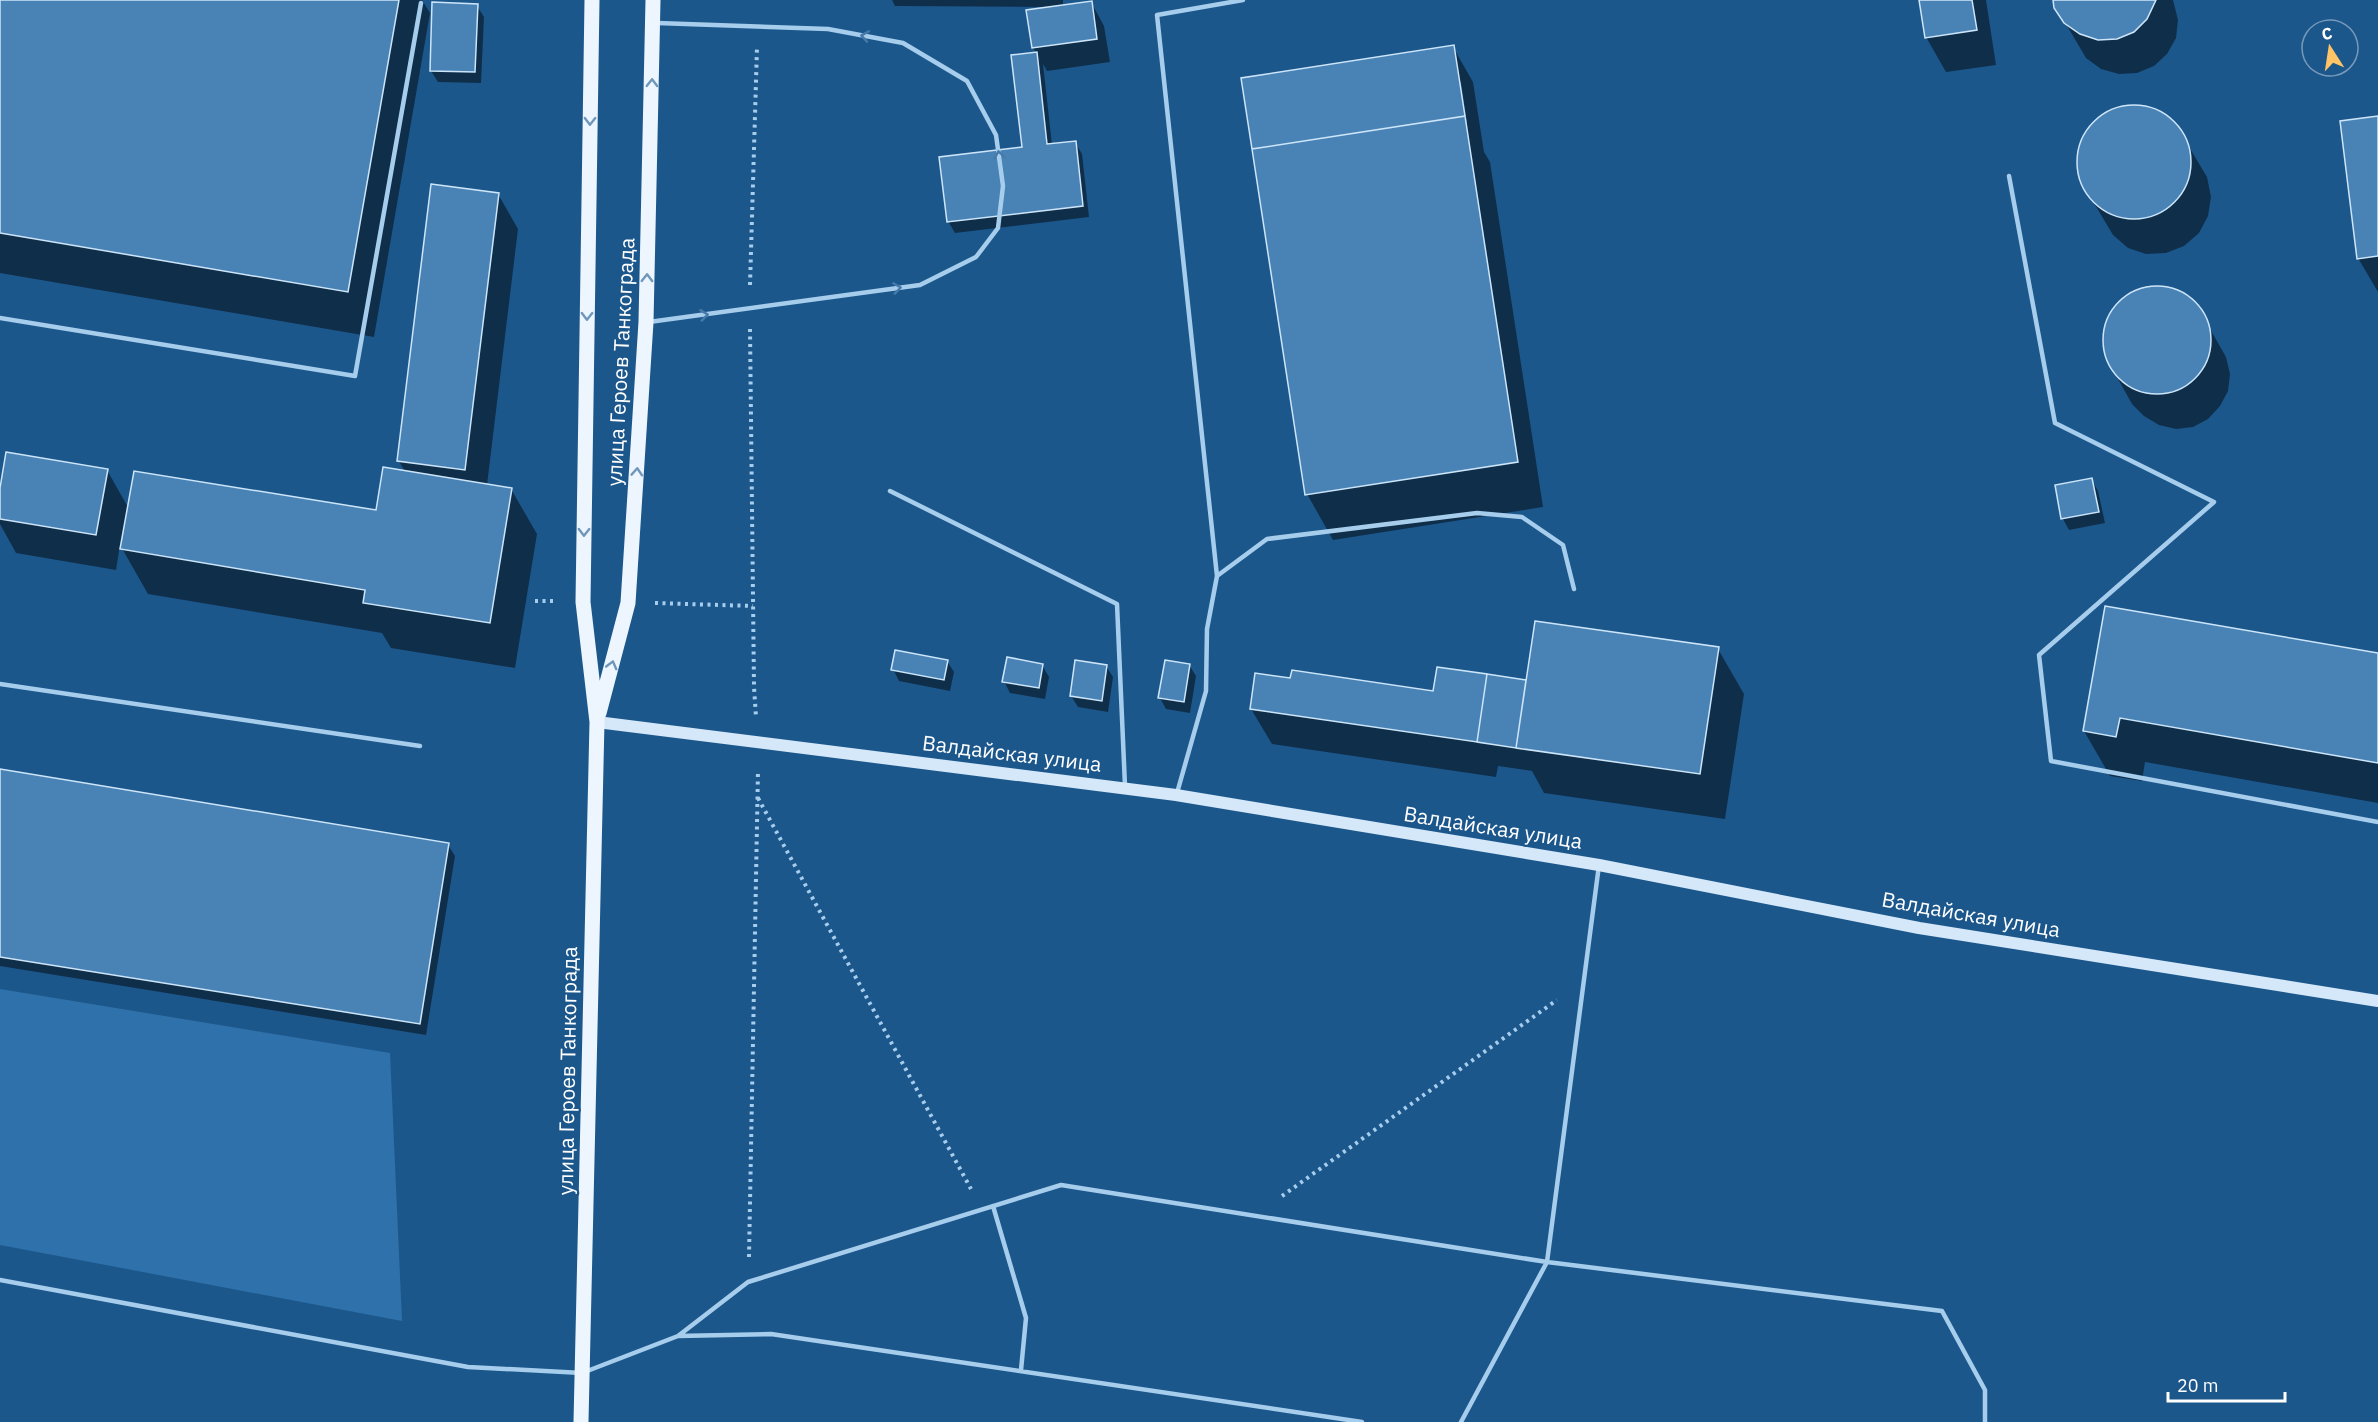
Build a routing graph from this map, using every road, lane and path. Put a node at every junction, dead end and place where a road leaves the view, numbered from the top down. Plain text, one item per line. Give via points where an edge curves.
1 (592, 0) edge
2 (653, 0) edge
3 (1243, 0) edge
4 (421, 3) dead end
5 (653, 22) junction
6 (758, 28) junction
7 (2009, 176) dead end
8 (749, 310) junction
9 (0, 318) edge
10 (646, 322) junction
11 (890, 491) dead end
12 (1217, 576) junction
13 (1574, 589) dead end
14 (0, 684) edge
15 (597, 722) junction
16 (758, 742) junction
17 (420, 746) dead end
18 (1125, 788) junction
19 (1176, 795) junction
20 (757, 798) junction
21 (2378, 822) edge
22 (1599, 865) junction
23 (1583, 982) junction
24 (2378, 1001) edge
25 (993, 1206) junction
26 (982, 1209) junction
27 (1255, 1216) junction
28 (1547, 1262) junction
29 (0, 1280) edge
30 (748, 1282) junction
31 (678, 1336) junction
32 (1021, 1370) junction
33 (582, 1373) junction
34 (581, 1422) edge
35 (1362, 1422) edge
36 (1461, 1422) edge
37 (1985, 1422) edge

1 -> 15 main road, улица Героев Танкограда via 583,602
2 - 5 main road, улица Героев Танкограда
3 - 12 lane via 1157,15
4 - 9 lane via 354,376
5 - 6 lane
10 -> 5 main road, улица Героев Танкограда
6 - 8 path
8 -> 6 lane via 920,285 976,257 998,228 1004,186 996,135 967,81 903,43 828,29
7 - 21 lane via 2055,423 2214,502 2039,655 2051,760
10 -> 8 lane
8 - 16 path
15 -> 10 main road, улица Героев Танкограда via 628,603
11 - 18 lane via 1117,604
12 - 13 lane via 1267,539 1477,513 1522,517 1563,545
12 - 19 lane via 1207,629 1206,691
14 - 17 lane
15 - 16 street, Валдайская улица
15 - 33 main road, улица Героев Танкограда
16 - 18 street, Валдайская улица
16 - 20 path
18 - 19 street, Валдайская улица
19 - 22 street, Валдайская улица
20 - 26 path
20 - 30 path
22 - 23 lane
22 - 24 street, Валдайская улица via 1919,927
23 - 27 path
23 - 28 lane
25 - 26 lane
25 - 27 lane via 1061,1185
25 - 32 lane via 1026,1318
26 - 30 lane
27 - 28 lane
28 - 36 lane
28 - 37 lane via 1942,1311 1985,1390
29 - 33 lane via 468,1367
30 - 31 lane
31 - 32 lane via 771,1334
31 - 33 lane
32 - 35 lane
33 - 34 main road, улица Героев Танкограда

